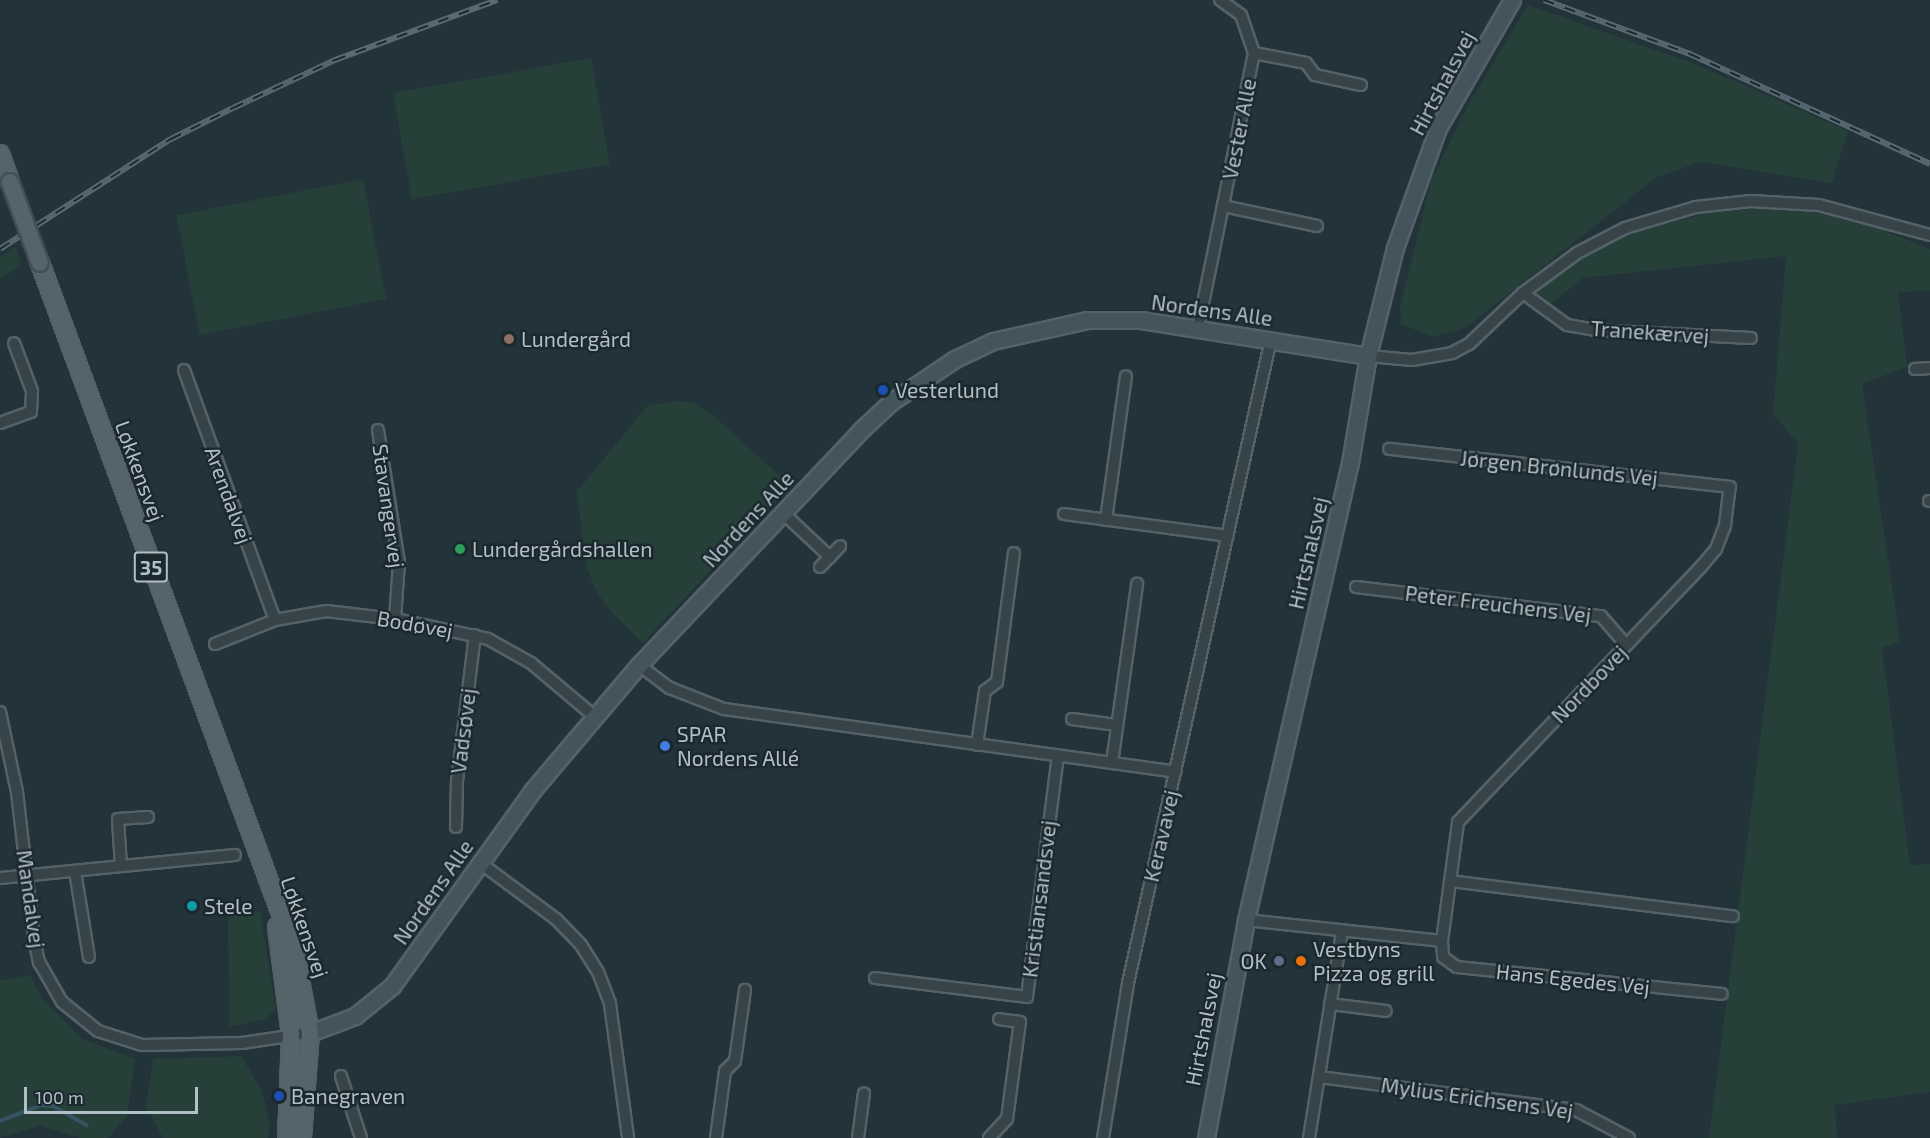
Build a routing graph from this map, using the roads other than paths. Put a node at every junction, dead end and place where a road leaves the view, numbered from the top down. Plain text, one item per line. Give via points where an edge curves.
1 (1220, 0) edge
2 (1512, 0) edge
3 (1254, 52) junction
4 (1361, 85) dead end
5 (0, 154) edge
6 (1223, 206) junction
7 (1317, 226) dead end
8 (1930, 235) edge
9 (1523, 294) junction
10 (1198, 328) junction
11 (1751, 338) dead end
12 (1271, 339) junction
13 (14, 343) dead end
14 (1368, 356) junction
15 (1930, 368) edge
16 (1915, 369) dead end
17 (184, 370) dead end
18 (1126, 376) dead end
19 (0, 423) edge
20 (378, 430) dead end
21 (1389, 449) dead end
22 (1730, 487) joint
23 (782, 512) junction
24 (1064, 514) dead end
25 (1106, 520) junction
26 (1228, 536) junction
27 (840, 546) dead end
28 (1014, 553) dead end
29 (830, 557) junction
30 (820, 567) dead end
31 (1137, 584) dead end
32 (1356, 587) dead end
33 (395, 619) junction
34 (275, 620) junction
35 (475, 635) junction
36 (215, 644) dead end
37 (1626, 645) junction
38 (639, 665) junction
39 (0, 712) edge
40 (594, 716) junction
41 (1072, 719) dead end
42 (1117, 725) junction
43 (977, 745) junction
44 (1058, 756) junction
45 (1112, 763) junction
46 (1176, 772) junction
47 (148, 817) dead end
48 (456, 827) dead end
49 (235, 855) dead end
50 (478, 862) junction
51 (122, 866) junction
52 (262, 870) junction
53 (75, 871) junction
54 (27, 875) junction
55 (0, 878) edge
56 (1450, 881) junction
57 (1733, 916) dead end
58 (1246, 920) junction
59 (1342, 931) junction
60 (1442, 941) junction
61 (89, 957) dead end
62 (875, 978) dead end
63 (745, 990) dead end
64 (1722, 994) dead end
65 (1330, 1004) junction
66 (1386, 1011) dead end
67 (999, 1019) dead end
68 (310, 1033) junction
69 (291, 1035) junction
70 (342, 1076) dead end
71 (1319, 1077) junction
72 (864, 1093) dead end
73 (287, 1138) edge
74 (302, 1138) edge
75 (361, 1138) edge
76 (628, 1138) edge
77 (716, 1138) edge
78 (858, 1138) edge
79 (989, 1138) edge
80 (1103, 1138) edge
81 (1206, 1138) edge
82 (1309, 1138) edge
83 (1629, 1138) edge

1 - 3 street, Vester Alle via 1241,15
2 - 14 street, Hirtshalsvej via 1438,128 1417,180
3 - 4 street, Vester Alle via 1306,63 1315,75
3 - 6 street, Vester Alle
5 - 52 main road, Løkkensvej / 35, bridge
6 - 7 street, Vester Alle
6 - 10 street, Vester Alle
8 - 9 street via 1819,205 1723,203 1674,212 1625,228 1577,253
9 - 11 street, Tranekærvej via 1568,325 1594,330
9 - 14 street via 1469,344 1452,353 1412,360
10 - 12 street, Nordens Alle
10 - 23 street, Nordens Alle via 1141,320 1087,320 993,341 955,359 891,402
12 - 14 street, Nordens Alle
12 - 26 street, Keravavej
13 - 19 street via 32,391 31,412
14 - 58 street, Hirtshalsvej via 1350,463
15 - 16 street
17 - 34 street, Arendalvej
18 - 25 street
20 - 33 street, Stavangervej via 399,562
21 - 22 street, Jørgen Brønlunds Vej
22 - 37 street, Nordbovej via 1725,525 1716,549
23 - 29 street
23 - 38 street, Nordens Alle
24 - 25 street
25 - 26 street
26 - 46 street, Keravavej
27 - 29 street
28 - 43 street via 997,682 985,691
29 - 30 street
31 - 42 street
32 - 37 street, Peter Freuchens Vej via 1601,616
33 - 34 street, Bodøvej via 326,611
33 - 35 street, Bodøvej
34 - 36 street, Bodøvej
35 - 40 street, Bodøvej via 531,663
35 - 48 street, Vadsøvej via 457,781
37 - 56 street, Nordbovej via 1465,812 1455,833
38 - 40 street, Nordens Alle
38 - 43 street via 670,688 724,709
39 - 54 street, Mandalvej via 17,792
40 - 50 street, Nordens Alle
41 - 42 street
42 - 45 street
43 - 44 street
44 - 45 street
44 - 62 street, Kristiansandsvej via 1027,997
45 - 46 street
46 - 80 street, Keravavej via 1128,983
47 - 51 street via 118,819
49 - 51 street
50 - 68 street, Nordens Alle via 381,998 335,1026
50 - 76 street via 557,920 581,945 598,972 611,1013
51 - 53 street
52 - 68 main road, Løkkensvej / 35 via 294,949
52 - 69 main road, Løkkensvej / 35 via 282,952
53 - 54 street
53 - 61 street
54 - 55 street
54 - 69 street, Mandalvej via 34,939 49,983 62,1002 98,1031 142,1045 242,1042
56 - 57 street
56 - 60 street, Nordbovej
58 - 59 street
58 - 81 street, Hirtshalsvej
59 - 60 street
59 - 65 street
60 - 64 street, Hans Egedes Vej via 1443,957 1457,967
63 - 77 street via 735,1061 725,1071
65 - 66 street
65 - 71 street
67 - 79 street via 1020,1022 1007,1119
68 - 69 street, Mandalvej
68 - 74 main road, 35
69 - 73 main road, 35
70 - 75 street
71 - 82 street
71 - 83 street, Mylius Erichsens Vej via 1576,1110
72 - 78 street

